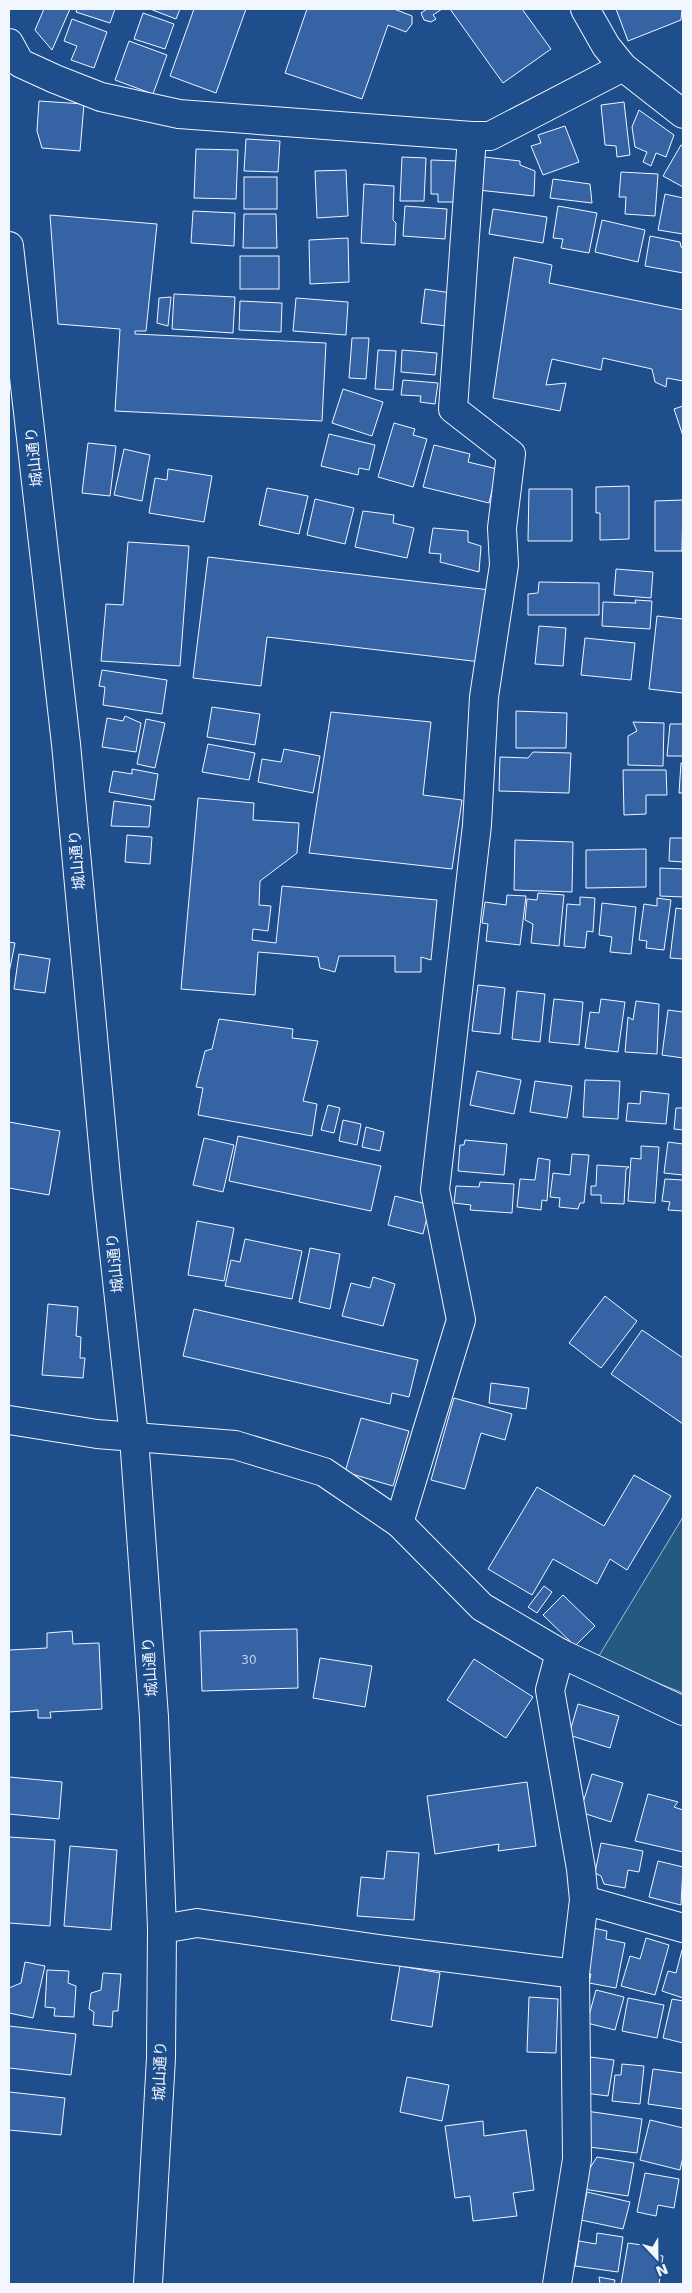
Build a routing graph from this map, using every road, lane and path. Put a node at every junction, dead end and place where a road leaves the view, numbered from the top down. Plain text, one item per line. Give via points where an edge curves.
1 (585, 9) edge
2 (9, 43) edge
3 (623, 67) junction
4 (683, 114) edge
5 (472, 136) junction
6 (9, 246) edge
7 (9, 1420) edge
8 (134, 1437) junction
9 (399, 1523) junction
10 (560, 1653) junction
11 (683, 1711) edge
12 (584, 1900) junction
13 (683, 1928) edge
14 (162, 1929) junction
15 (574, 1974) junction
16 (148, 2284) edge
17 (557, 2284) edge

1 - 3 street via 606,46
2 - 5 street via 20,62 55,79 101,97 179,114
3 - 4 street
3 - 5 street via 490,136
5 - 9 street via 453,409 511,454 502,528 504,565 484,697 477,825 436,1190 461,1320
6 - 8 street, 城山通り via 66,744 107,1188
7 - 8 street
8 - 9 street via 235,1445 324,1472
8 - 14 street, 城山通り via 154,1717
9 - 10 street via 482,1607
10 - 11 street
10 - 12 street via 550,1690
12 - 13 street
12 - 15 street
14 - 15 street via 197,1923
14 - 16 street, 城山通り via 161,2058
15 - 17 street via 577,2159

